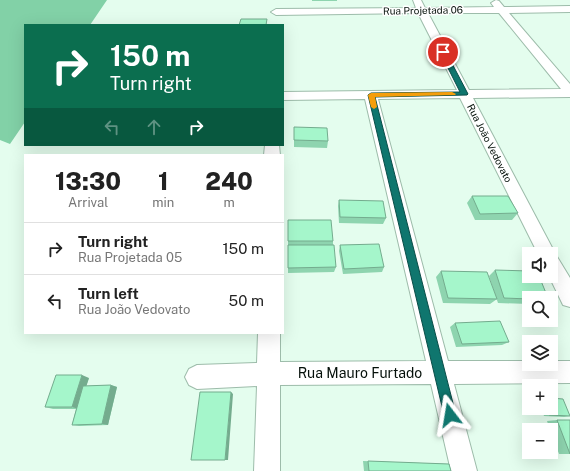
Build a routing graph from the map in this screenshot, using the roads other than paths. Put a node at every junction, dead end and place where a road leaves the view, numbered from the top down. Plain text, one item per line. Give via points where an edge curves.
1 (276, 0) edge
2 (345, 0) edge
3 (494, 0) edge
4 (419, 5) edge
5 (501, 9) junction
6 (570, 9) edge
7 (348, 11) junction
8 (276, 12) junction
9 (276, 24) edge
10 (570, 92) edge
11 (464, 94) junction
12 (371, 95) junction
13 (284, 96) edge
14 (543, 247) edge
15 (558, 275) edge
16 (570, 298) edge
17 (269, 334) edge
18 (570, 372) edge
19 (440, 373) junction
20 (268, 374) junction
21 (197, 377) dead end
22 (267, 471) edge
23 (464, 471) edge

1 - 8 street
2 - 7 street
3 - 5 street
4 - 5 street, Rua Projetada 06
4 - 7 street, Rua Projetada 06
4 - 11 street, Rua João Vedovato
5 - 6 street, Rua Projetada 06
5 - 10 street
7 - 8 street, Rua Projetada 06
8 - 9 street
10 - 11 street
11 - 12 street
11 - 14 street, Rua João Vedovato
12 - 13 street
12 - 19 street
15 - 16 street
17 - 20 street
18 - 19 street, Rua Mauro Furtado
19 - 20 street, Rua Mauro Furtado
19 - 23 street
20 - 21 street, Rua Mauro Furtado
20 - 22 street

